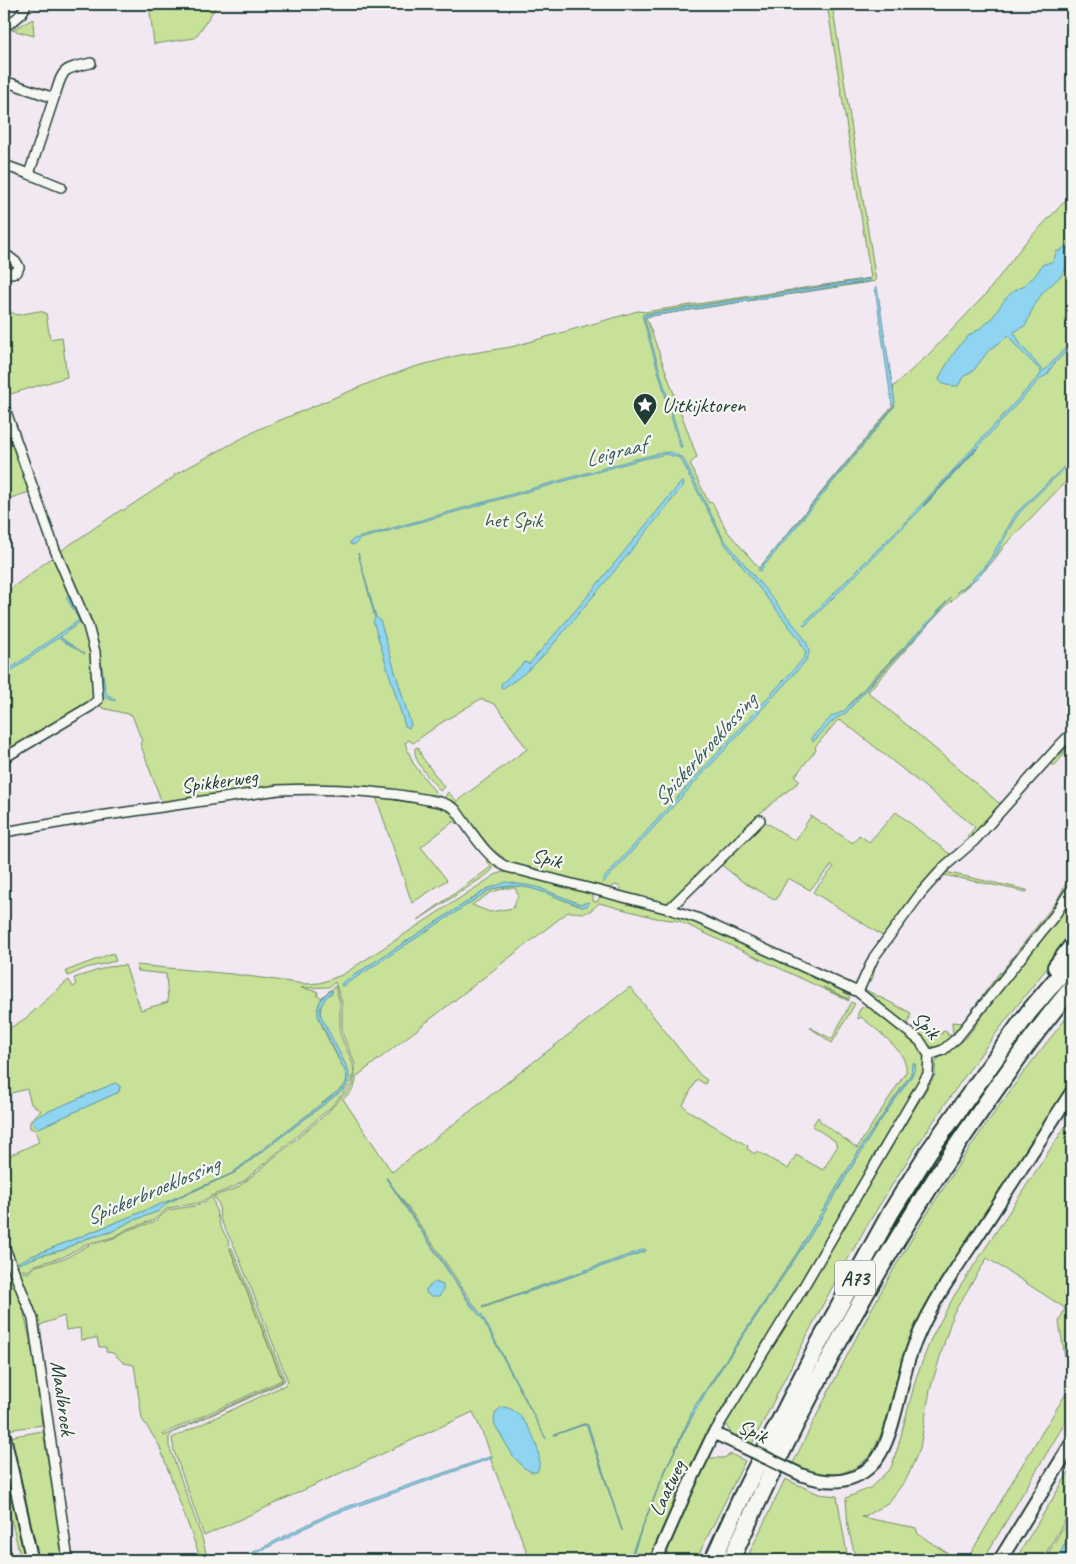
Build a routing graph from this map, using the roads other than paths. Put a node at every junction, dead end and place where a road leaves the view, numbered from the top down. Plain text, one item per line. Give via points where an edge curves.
1 (26, 4) edge
2 (4, 26) edge
3 (92, 63) dead end
4 (4, 81) edge
5 (54, 98) junction
6 (4, 165) edge
7 (29, 174) junction
8 (62, 187) dead end
9 (4, 253) edge
10 (4, 274) edge
11 (4, 406) edge
12 (1072, 737) edge
13 (4, 758) edge
14 (440, 802) joint
15 (760, 820) dead end
16 (4, 832) edge
17 (1072, 888) edge
18 (669, 909) junction
19 (1072, 946) edge
20 (1072, 960) edge
21 (1072, 988) edge
22 (858, 992) junction
23 (1072, 1004) edge
24 (1028, 1013) junction
25 (1022, 1051) junction
26 (930, 1055) junction
27 (1072, 1092) edge
28 (4, 1246) edge
29 (714, 1433) junction
30 (4, 1434) edge
31 (1072, 1443) edge
32 (32, 1560) edge
33 (68, 1560) edge
34 (656, 1560) edge
35 (713, 1560) edge
36 (731, 1560) edge
37 (1000, 1560) edge

1 - 2 street via 19,17
3 - 5 street via 63,72
4 - 5 street
5 - 7 street
6 - 7 street
7 - 8 street
9 - 10 street via 19,268 17,272
11 - 13 street via 55,550 88,626 99,690 98,700 90,706
12 - 22 street via 1060,745 974,841 921,893 874,957
14 - 16 street, Spikkerweg via 385,792 278,790
14 - 18 street, Spik via 455,809 489,854 500,863
15 - 18 street
17 - 26 street via 1055,915 957,1038 943,1050
18 - 22 street, Spik via 697,918
19 - 24 highway, A73 via 1039,989
20 - 24 highway, A73
21 - 25 highway, A73
22 - 26 street, Spik via 920,1041
23 - 25 highway, A73
24 - 35 highway, A73 via 929,1151 892,1212 817,1347
25 - 36 highway, A73 via 944,1162 901,1232 833,1351 756,1503
26 - 29 street, Spik via 928,1074
27 - 29 street, Spik, bridge via 945,1285 923,1325 909,1358 889,1434 873,1465 851,1479 816,1480
28 - 33 street, Maalbroek via 33,1319
29 - 34 street, Laatweg
30 - 32 street
31 - 37 main road

